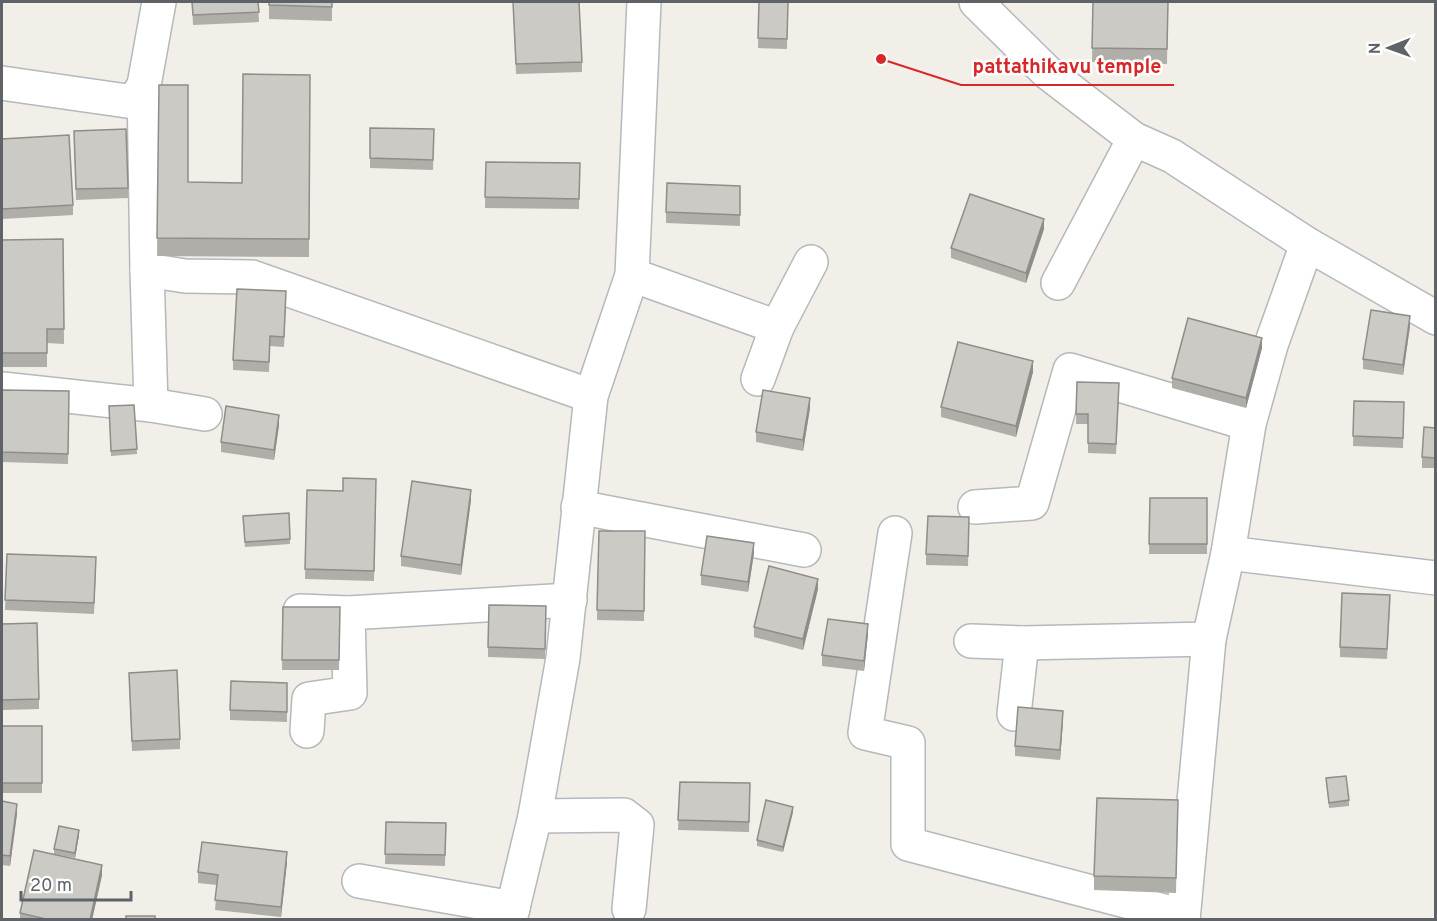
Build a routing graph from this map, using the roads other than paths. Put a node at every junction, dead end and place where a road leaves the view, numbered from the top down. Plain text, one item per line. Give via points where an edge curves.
1 (159, 2) edge
2 (644, 2) edge
3 (976, 2) edge
4 (2, 83) edge
5 (144, 85) junction
6 (1134, 139) junction
7 (1307, 244) junction
8 (811, 262) dead end
9 (147, 270) junction
10 (632, 274) junction
11 (1058, 284) dead end
12 (1436, 318) edge
13 (777, 327) junction
14 (758, 379) dead end
15 (2, 389) edge
16 (591, 396) junction
17 (151, 405) junction
18 (205, 414) dead end
19 (1249, 424) junction
20 (578, 507) junction
21 (975, 507) dead end
22 (895, 533) dead end
23 (804, 550) dead end
24 (1228, 553) junction
25 (1436, 578) edge
26 (570, 600) junction
27 (300, 611) edge
28 (348, 613) junction
29 (1209, 639) junction
30 (971, 640) dead end
31 (1022, 643) junction
32 (1014, 714) dead end
33 (307, 731) dead end
34 (535, 816) junction
35 (360, 881) dead end
36 (629, 909) dead end
37 (512, 914) edge
38 (1183, 918) edge

1 - 5 street
2 - 10 street
3 - 6 street via 1048,73
4 - 5 street via 134,102
5 - 9 street
6 - 7 street via 1172,156
6 - 11 street
7 - 12 street
7 - 19 street via 1271,345
8 - 13 street
9 - 16 street via 185,276 252,277
9 - 17 street
10 - 13 street
10 - 16 street
13 - 14 street
15 - 17 street
16 - 20 street
17 - 18 street
19 - 21 street via 1070,370 1032,503
19 - 24 street
20 - 23 street
20 - 26 street
22 - 38 street via 865,733 908,743 908,844
24 - 25 street
24 - 29 street
26 - 28 street
26 - 34 street
27 - 28 street
28 - 33 street via 350,693 309,699
29 - 31 street
29 - 38 street
30 - 31 street
31 - 32 street
34 - 36 street via 624,815 637,825
34 - 37 street
35 - 37 street

